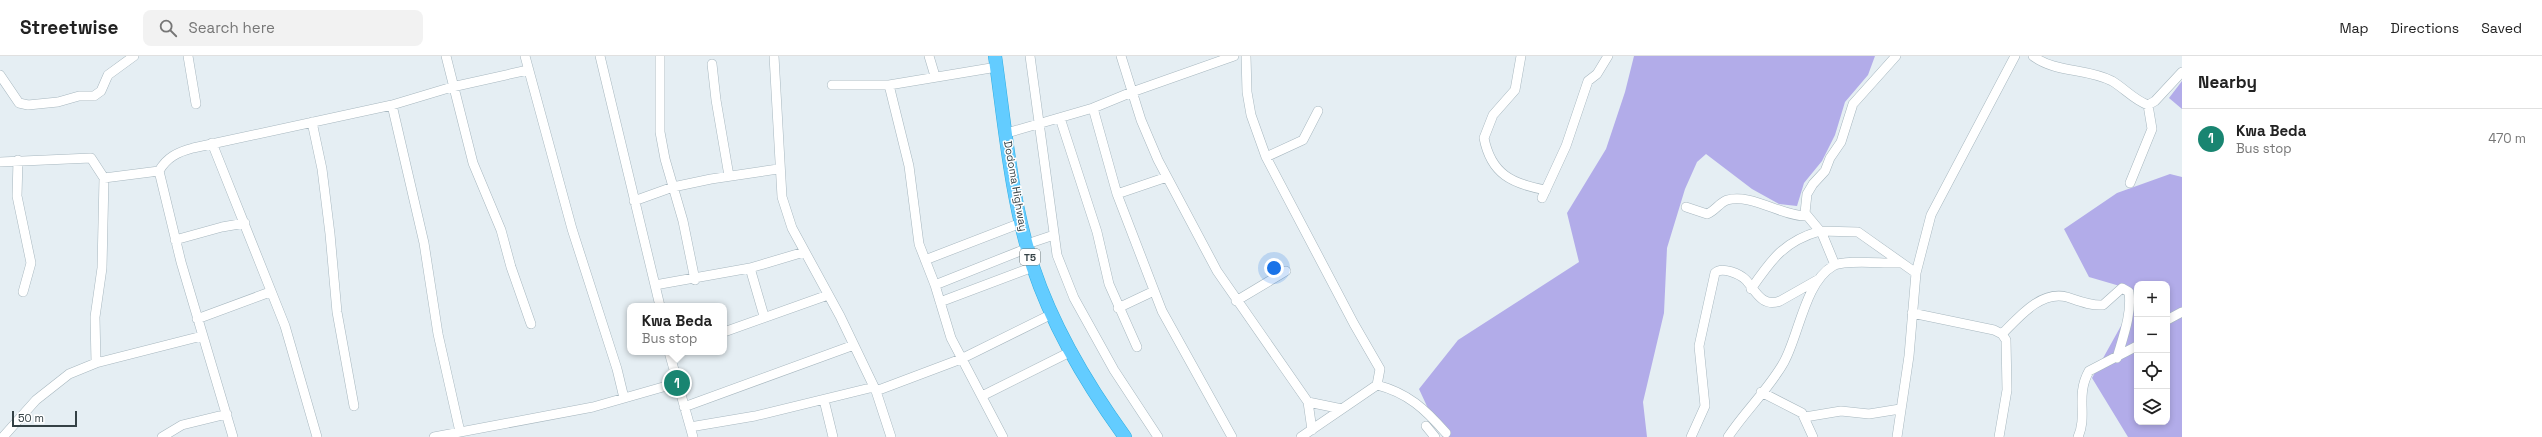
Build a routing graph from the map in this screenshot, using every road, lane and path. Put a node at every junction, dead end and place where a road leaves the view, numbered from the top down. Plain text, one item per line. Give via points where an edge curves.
1 (134, 56) edge
2 (188, 56) edge
3 (446, 56) edge
4 (525, 56) edge
5 (600, 56) edge
6 (660, 56) edge
7 (774, 56) edge
8 (929, 56) edge
9 (1030, 56) edge
10 (1121, 56) edge
11 (1234, 56) edge
12 (1246, 56) edge
13 (1521, 56) edge
14 (1608, 56) edge
15 (1896, 56) edge
16 (2015, 56) edge
17 (2033, 56) edge
18 (996, 61) edge
19 (712, 64) dead end
20 (528, 70) junction
21 (2182, 72) edge
22 (0, 75) edge
23 (936, 76) junction
24 (832, 85) dead end
25 (889, 85) junction
26 (452, 88) junction
27 (1132, 92) junction
28 (196, 104) dead end
29 (392, 105) junction
30 (2148, 105) junction
31 (1094, 108) junction
32 (1318, 111) dead end
33 (1060, 118) junction
34 (312, 122) junction
35 (1039, 124) junction
36 (1007, 133) junction
37 (212, 143) junction
38 (1266, 157) junction
39 (18, 160) junction
40 (0, 162) edge
41 (778, 169) junction
42 (159, 171) junction
43 (729, 176) junction
44 (1167, 177) junction
45 (104, 178) junction
46 (2130, 183) dead end
47 (673, 187) junction
48 (1116, 194) junction
49 (634, 201) junction
50 (1686, 207) dead end
51 (1806, 216) junction
52 (245, 223) junction
53 (1021, 223) junction
54 (1820, 231) junction
55 (1054, 236) junction
56 (175, 240) junction
57 (1027, 246) junction
58 (804, 252) junction
59 (924, 260) junction
60 (1899, 263) junction
61 (1835, 265) junction
62 (1033, 267) junction
63 (750, 268) junction
64 (1286, 271) dead end
65 (1916, 273) junction
66 (1819, 279) junction
67 (695, 280) junction
68 (654, 285) junction
69 (935, 285) junction
70 (1751, 289) junction
71 (1154, 291) junction
72 (23, 292) dead end
73 (270, 292) junction
74 (828, 295) junction
75 (1236, 301) junction
76 (940, 302) junction
77 (659, 303) edge
78 (1118, 308) junction
79 (2182, 312) edge
80 (1912, 313) junction
81 (1052, 314) junction
82 (764, 316) junction
83 (2170, 318) edge
84 (197, 319) junction
85 (531, 324) dead end
86 (727, 331) edge
87 (2002, 334) junction
88 (202, 336) junction
89 (854, 345) junction
90 (1136, 347) dead end
91 (2134, 348) edge
92 (1072, 351) junction
93 (670, 355) edge
94 (2117, 358) junction
95 (962, 359) junction
96 (96, 364) junction
97 (677, 383) junction
98 (1377, 385) junction
99 (875, 389) junction
100 (1761, 392) junction
101 (982, 396) junction
102 (624, 398) junction
103 (824, 400) junction
104 (1308, 402) junction
105 (354, 406) dead end
106 (684, 407) junction
107 (1342, 409) junction
108 (1900, 409) junction
109 (227, 414) junction
110 (1805, 417) junction
111 (1426, 426) dead end
112 (690, 427) junction
113 (1312, 430) junction
114 (460, 432) junction
115 (1446, 433) dead end
116 (447, 436) edge
117 (3, 437) edge
118 (162, 437) edge
119 (233, 437) edge
120 (317, 437) edge
121 (434, 437) edge
122 (693, 437) edge
123 (833, 437) edge
124 (891, 437) edge
125 (1003, 437) edge
126 (1125, 437) edge
127 (1158, 437) edge
128 (1232, 437) edge
129 (1300, 437) edge
130 (1435, 437) edge
131 (1691, 437) edge
132 (1728, 437) edge
133 (1813, 437) edge
134 (1897, 437) edge
135 (2000, 437) edge
136 (2078, 437) edge

1 - 22 street via 108,75 101,91 94,96 79,96 58,102 20,104
2 - 28 street
3 - 26 street
4 - 20 street
5 - 49 street
6 - 47 street via 660,132
7 - 41 street
8 - 23 street
9 - 35 street
10 - 27 street
11 - 27 street
12 - 38 street via 1247,92 1251,115
13 - 14 street via 1514,90 1493,116 1484,138 1492,160 1502,173 1521,185 1544,194 1566,146 1588,81 1597,74
15 - 51 street via 1853,104 1841,142 1825,171 1807,194
16 - 65 street via 1938,200 1925,234
17 - 30 street via 2050,65 2095,74
18 - 23 street
18 - 36 highway, Dodoma Highway / T5
19 - 43 street
20 - 26 street
20 - 102 street via 572,229
21 - 30 street via 2155,102
23 - 25 street
24 - 25 street
25 - 59 street via 909,166 919,244
26 - 29 street
26 - 85 street via 473,163 501,230 510,267
27 - 31 street
27 - 44 street via 1149,142
29 - 34 street
29 - 114 street via 424,242 438,334
30 - 46 street via 2152,129
31 - 33 street
31 - 48 street
32 - 38 street via 1304,140
33 - 35 street
33 - 78 street via 1097,232 1102,260
34 - 37 street
34 - 105 street via 322,170 337,312
35 - 36 street
35 - 55 street
36 - 53 highway, Dodoma Highway / T5
37 - 42 street via 177,152 164,162
37 - 52 street
38 - 98 street via 1380,369
39 - 40 street
39 - 45 street via 91,158
39 - 72 street via 18,196 31,263
41 - 43 street
41 - 58 street via 782,197 792,228
42 - 45 street
42 - 56 street
43 - 47 street
44 - 48 street
44 - 75 street via 1195,232
45 - 96 street via 102,268 95,317
47 - 49 street
47 - 67 street
48 - 71 street
49 - 68 street
50 - 51 street via 1707,214 1725,201 1733,199
51 - 54 street
52 - 56 street
52 - 73 street
53 - 57 highway, Dodoma Highway / T5
53 - 59 street
54 - 60 street via 1858,232
54 - 61 street
54 - 70 street via 1790,242 1779,251
55 - 57 street
55 - 127 street via 1057,255 1074,298 1114,370
56 - 84 street
57 - 62 highway, Dodoma Highway / T5
57 - 69 street
58 - 63 street
58 - 74 street
59 - 69 street
60 - 61 street
60 - 65 street
61 - 66 street
62 - 76 street
62 - 81 highway, Dodoma Highway / T5
63 - 67 street
63 - 82 street
64 - 75 street
65 - 80 street
66 - 70 street via 1776,302 1758,297
66 - 100 street via 1784,362
67 - 68 street
68 - 77 street
69 - 76 street
70 - 131 street via 1747,281 1738,275 1719,270 1713,276 1699,346 1705,406
71 - 78 street
71 - 128 street via 1162,311
73 - 84 street
73 - 120 street via 285,326
74 - 82 street
74 - 89 street
75 - 104 street
76 - 95 street via 951,338
78 - 90 street
79 - 83 street
80 - 87 street via 1994,330
80 - 108 street via 1909,356
81 - 92 highway, Dodoma Highway / T5
81 - 95 street
82 - 86 street
84 - 88 street
87 - 94 street via 2048,296 2056,295 2101,305 2122,288 2129,292 2130,300
87 - 135 street via 2006,340 2007,390
88 - 96 street
88 - 109 street
89 - 99 street
89 - 106 street
91 - 94 street
92 - 101 street
92 - 126 highway, Dodoma Highway / T5 via 1102,405
93 - 97 street
94 - 136 street via 2093,368 2086,376 2080,397 2082,430
95 - 99 street
95 - 101 street
96 - 117 street via 69,374 49,389 21,415
97 - 102 street
97 - 106 street
98 - 107 street
98 - 115 street via 1416,401
99 - 103 street
99 - 124 street
100 - 110 street via 1795,408
100 - 132 street
101 - 125 street
102 - 114 street via 592,407
103 - 112 street via 733,421
103 - 123 street
104 - 107 street
104 - 113 street
106 - 112 street
107 - 113 street
108 - 110 street via 1868,414 1841,411
108 - 134 street
109 - 118 street via 182,425
109 - 119 street
110 - 133 street
111 - 130 street
112 - 122 street
113 - 129 street
114 - 116 street
116 - 121 street

